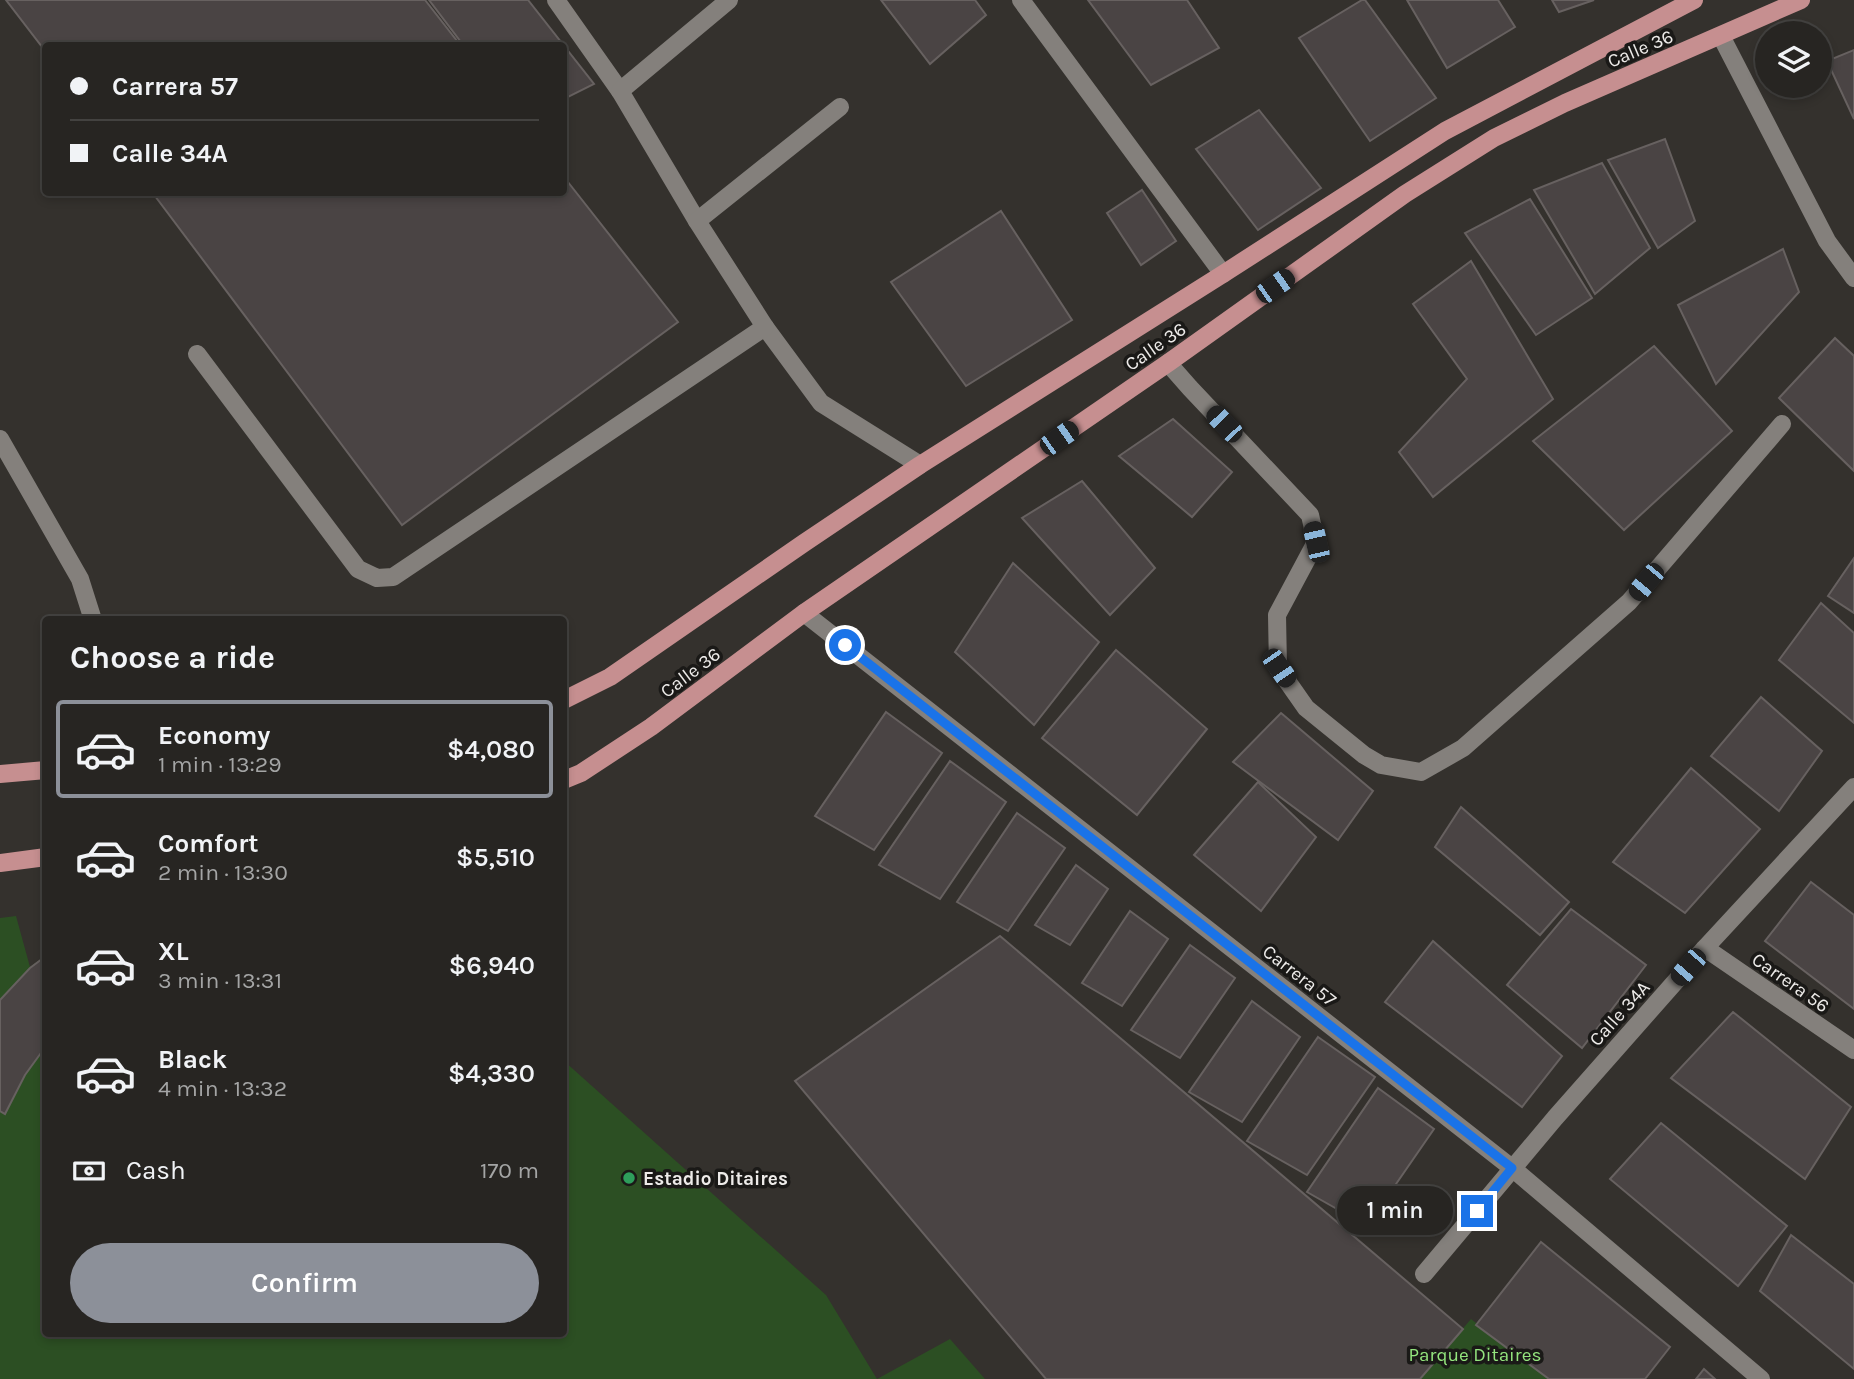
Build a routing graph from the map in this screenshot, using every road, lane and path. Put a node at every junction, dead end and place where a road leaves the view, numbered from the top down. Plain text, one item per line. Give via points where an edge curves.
1 (556, 0) edge
2 (729, 0) edge
3 (1021, 0) edge
4 (1694, 0) edge
5 (1801, 0) edge
6 (1721, 36) junction
7 (620, 91) junction
8 (840, 107) dead end
9 (697, 221) junction
10 (1223, 274) junction
11 (1854, 278) edge
12 (765, 327) junction
13 (197, 354) dead end
14 (1168, 363) junction
15 (1782, 424) dead end
16 (0, 439) edge
17 (7, 461) edge
18 (920, 466) junction
19 (804, 613) junction
20 (92, 616) edge
21 (567, 698) edge
22 (42, 770) edge
23 (0, 774) edge
24 (567, 779) edge
25 (1854, 788) edge
26 (42, 858) edge
27 (0, 863) edge
28 (1705, 948) junction
29 (1854, 1050) edge
30 (1512, 1168) junction
31 (1424, 1274) dead end
32 (1761, 1379) edge

1 - 7 street
2 - 7 street
3 - 10 street
4 - 10 main road, Calle 36 via 1445,131
5 - 6 main road, Calle 36
6 - 11 street via 1827,241
6 - 14 main road, Calle 36 via 1494,138 1405,194
7 - 9 street
8 - 9 street
9 - 12 street
10 - 18 main road, Calle 36
12 - 13 street via 393,577 377,578 358,569
12 - 18 street via 821,404
14 - 15 street via 1310,515 1316,542 1277,615 1279,668 1306,708 1364,755 1381,765 1421,772 1463,748 1629,602
14 - 19 main road, Calle 36
16 - 17 street
17 - 20 street via 80,579
18 - 21 main road, Calle 36 via 610,677
19 - 24 main road, Calle 36 via 651,727
19 - 30 street, Carrera 57
22 - 23 main road
25 - 28 street, Calle 34A
26 - 27 main road
28 - 29 street, Carrera 56
28 - 30 street, Calle 34A
30 - 31 street, Calle 34A
30 - 32 street, Carrera 57

